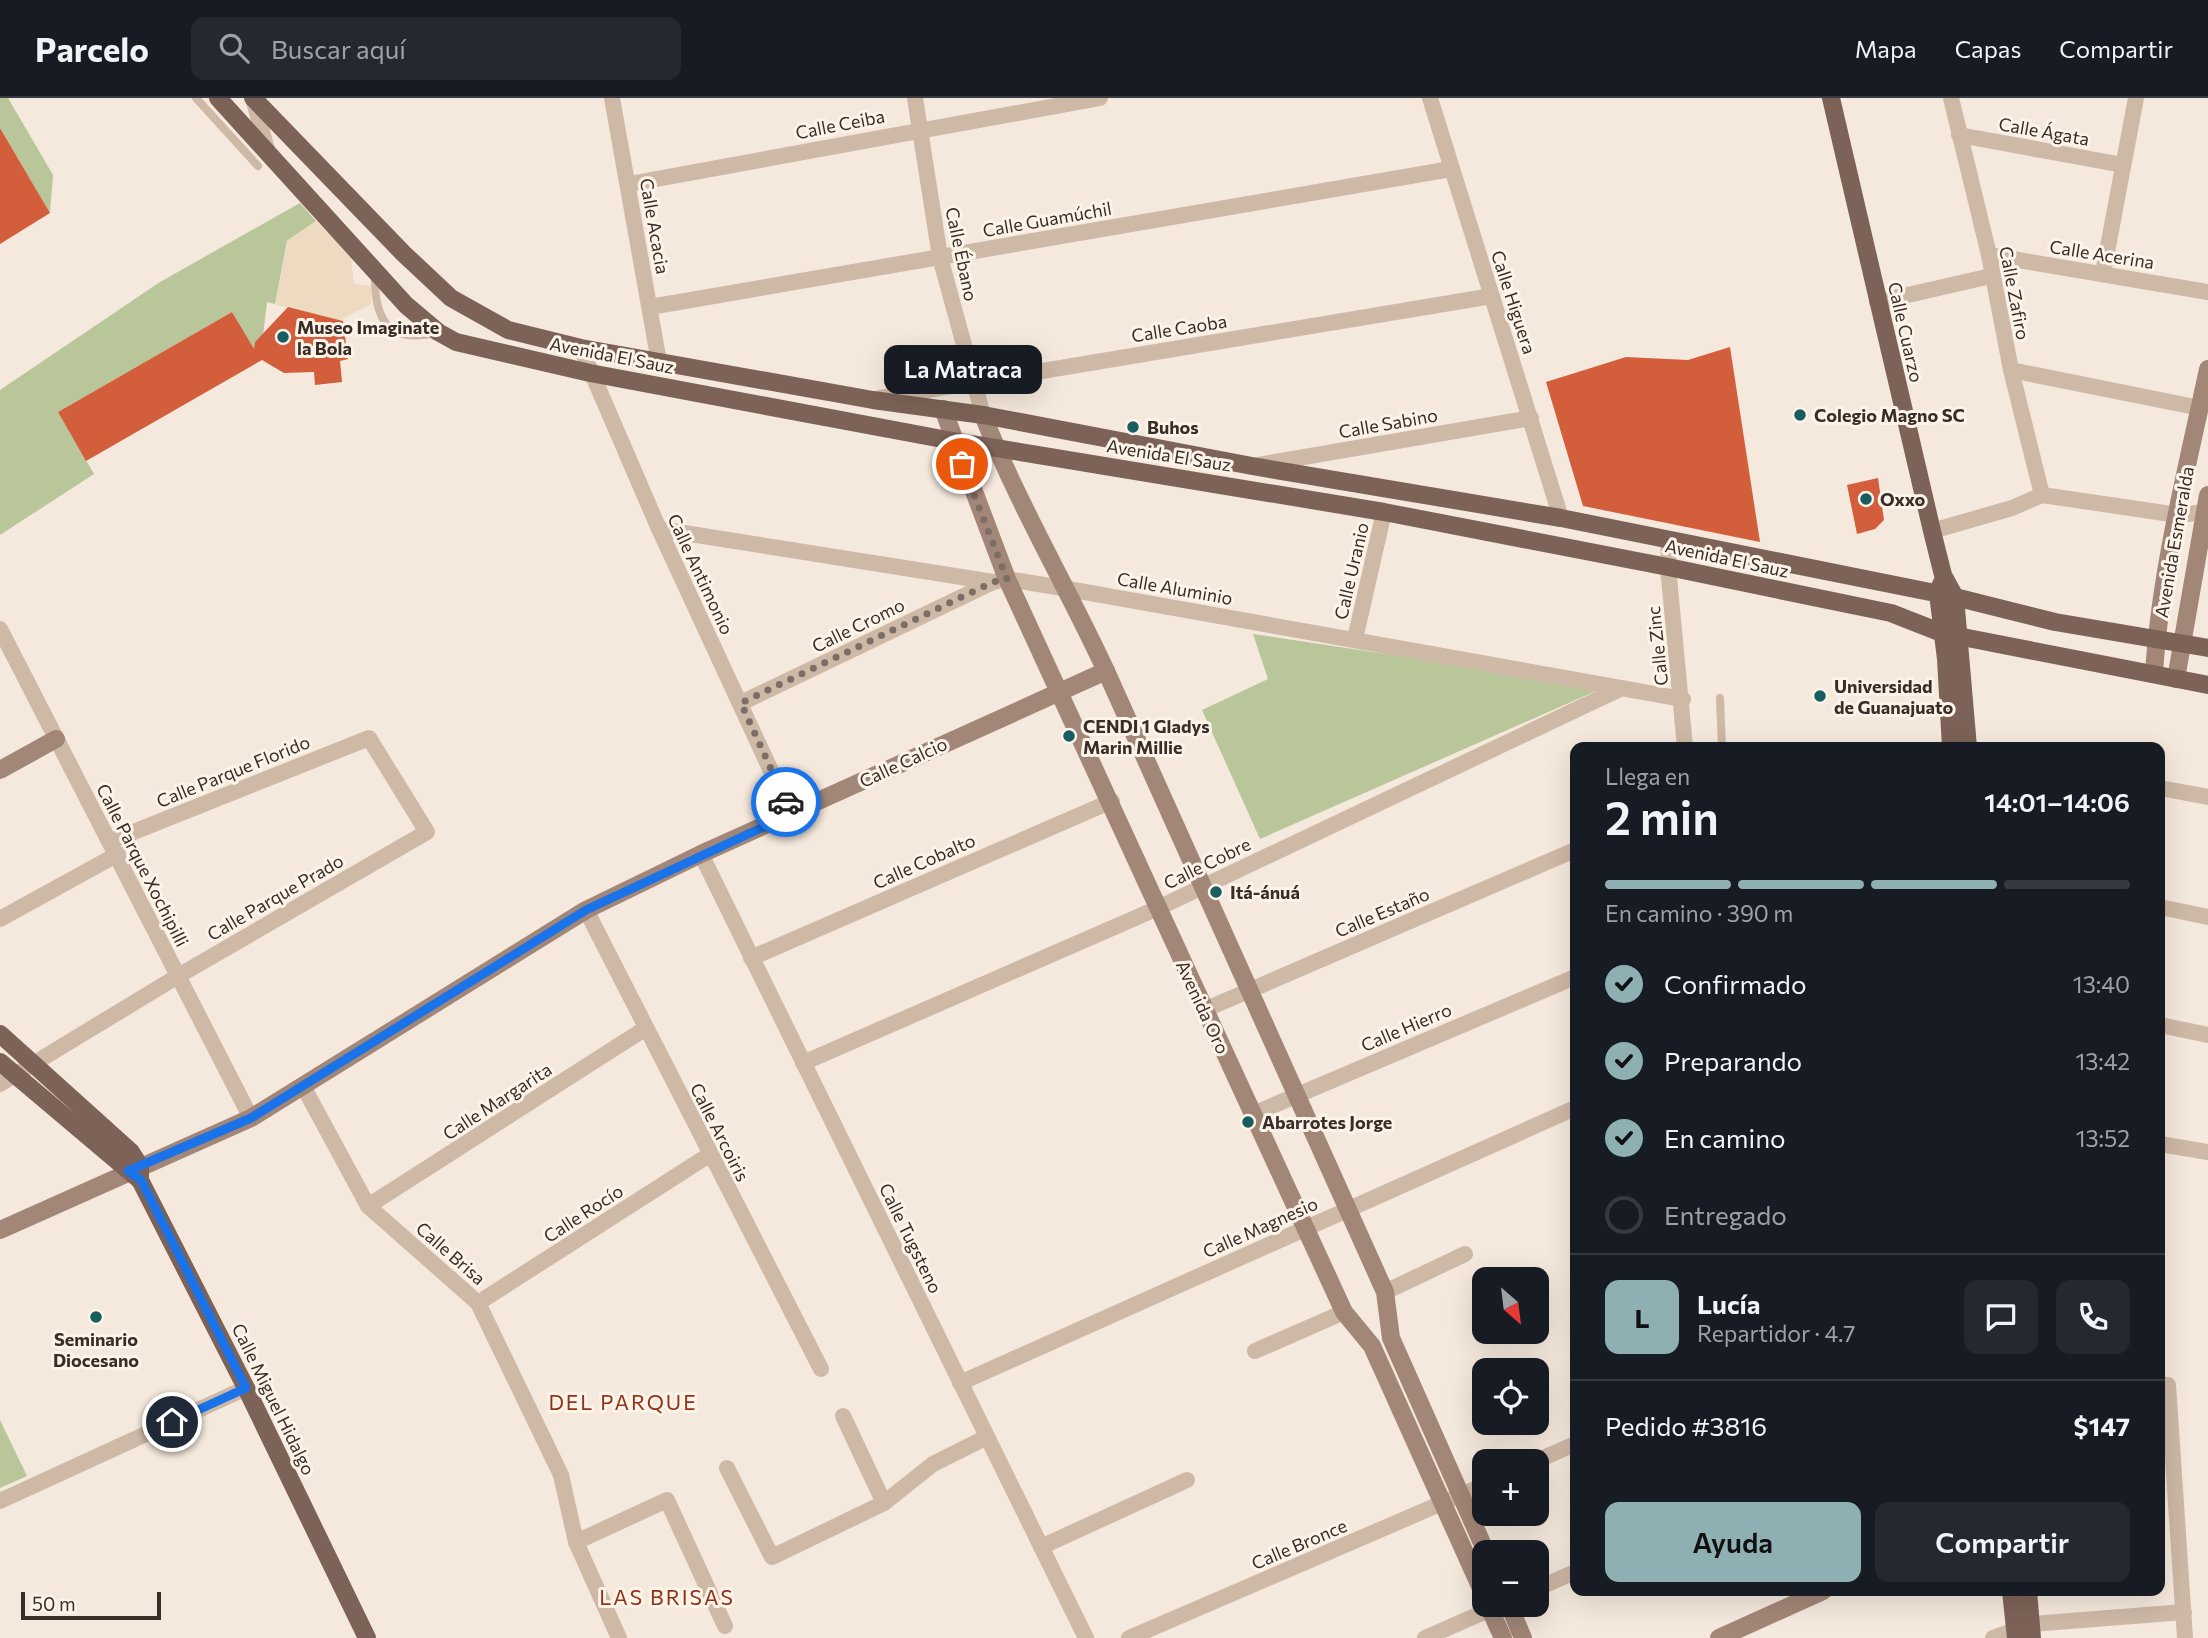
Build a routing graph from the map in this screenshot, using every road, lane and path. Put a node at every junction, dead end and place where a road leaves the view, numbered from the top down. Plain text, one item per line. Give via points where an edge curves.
1 (196, 98) edge
2 (218, 98) edge
3 (253, 98) edge
4 (612, 98) edge
5 (915, 98) edge
6 (1100, 98) edge
7 (1430, 98) edge
8 (1831, 98) edge
9 (1951, 98) edge
10 (2136, 98) edge
11 (920, 129) junction
12 (1959, 135) junction
13 (264, 162) junction
14 (2123, 165) junction
15 (1451, 169) junction
16 (629, 184) junction
17 (1989, 255) junction
18 (940, 257) junction
19 (376, 271) junction
20 (2103, 274) junction
21 (1991, 276) junction
22 (2208, 292) edge
23 (1492, 296) junction
24 (1877, 302) junction
25 (650, 307) junction
26 (438, 332) junction
27 (580, 348) junction
28 (659, 362) junction
29 (2208, 369) edge
30 (2011, 370) junction
31 (590, 373) junction
32 (973, 381) junction
33 (873, 400) junction
34 (2200, 408) junction
35 (943, 409) junction
36 (983, 415) junction
37 (1531, 418) junction
38 (953, 441) junction
39 (996, 448) junction
40 (1252, 466) junction
41 (2042, 495) junction
42 (2207, 506) edge
43 (1384, 512) junction
44 (2178, 515) junction
45 (1561, 518) junction
46 (659, 529) junction
47 (1932, 531) junction
48 (1669, 540) junction
49 (1668, 567) junction
50 (1000, 580) junction
51 (1068, 589) junction
52 (1946, 596) junction
53 (0, 629) edge
54 (1949, 635) junction
55 (1355, 639) junction
56 (2156, 640) junction
57 (2180, 643) junction
58 (2208, 648) edge
59 (1105, 671) junction
60 (2154, 674) junction
61 (2176, 679) junction
62 (2208, 685) edge
63 (1622, 688) junction
64 (1059, 690) junction
65 (1720, 698) dead end
66 (1683, 699) junction
67 (741, 703) junction
68 (56, 739) junction
69 (1685, 742) edge
70 (1722, 742) edge
71 (1951, 742) edge
72 (1967, 742) edge
73 (0, 769) edge
74 (2165, 789) edge
75 (2208, 797) edge
76 (1112, 801) junction
77 (791, 814) junction
78 (427, 832) joint
79 (114, 847) junction
80 (1570, 852) edge
81 (701, 854) junction
82 (1203, 886) junction
83 (1158, 908) junction
84 (2165, 908) edge
85 (586, 910) junction
86 (2208, 917) edge
87 (0, 919) edge
88 (751, 958) junction
89 (178, 976) junction
90 (1570, 979) edge
91 (1249, 990) junction
92 (1204, 1010) junction
93 (2165, 1026) edge
94 (646, 1028) junction
95 (0, 1034) edge
96 (2208, 1035) edge
97 (0, 1062) edge
98 (803, 1063) junction
99 (33, 1065) junction
100 (7, 1080) edge
101 (303, 1086) junction
102 (1294, 1095) junction
103 (1570, 1110) edge
104 (1253, 1114) junction
105 (251, 1118) junction
106 (2165, 1145) edge
107 (2208, 1152) edge
108 (709, 1155) junction
109 (136, 1172) junction
110 (368, 1206) junction
111 (1346, 1209) junction
112 (1306, 1228) junction
113 (0, 1230) edge
114 (1465, 1254) dead end
115 (1385, 1292) junction
116 (478, 1303) junction
117 (1344, 1312) junction
118 (1255, 1351) dead end
119 (821, 1369) dead end
120 (960, 1382) junction
121 (2165, 1385) edge
122 (246, 1388) junction
123 (843, 1416) dead end
124 (987, 1437) junction
125 (1570, 1446) edge
126 (1549, 1455) edge
127 (727, 1468) dead end
128 (1187, 1480) dead end
129 (1472, 1490) edge
130 (1461, 1495) junction
131 (2168, 1498) edge
132 (0, 1501) edge
133 (884, 1503) junction
134 (1442, 1503) junction
135 (1481, 1540) edge
136 (576, 1542) junction
137 (1041, 1547) junction
138 (1472, 1564) edge
139 (1570, 1574) edge
140 (1549, 1583) edge
141 (1812, 1596) edge
142 (2013, 1596) edge
143 (2028, 1596) edge
144 (2184, 1612) junction
145 (1472, 1613) edge
146 (1496, 1617) edge
147 (1514, 1617) edge
148 (725, 1626) dead end
149 (2024, 1632) edge
150 (367, 1638) edge
151 (619, 1638) edge
152 (1086, 1638) edge
153 (1129, 1638) edge
154 (1425, 1638) edge
155 (1503, 1638) edge
156 (1523, 1638) edge
157 (1719, 1638) edge
158 (1993, 1638) edge
159 (2185, 1638) edge

1 - 13 lane
2 - 13 main road, Avenida El Sauz
3 - 13 street
3 - 27 main road, Avenida El Sauz via 451,298 508,330
4 - 16 street, Calle Acacia
5 - 11 street, Calle Ébano
6 - 11 street, Calle Ceiba
7 - 15 street, Calle Higuera
8 - 24 main road, Calle Cuarzo
9 - 12 street, Calle Zafiro
10 - 14 street
11 - 16 street, Calle Ceiba
11 - 18 street, Calle Ébano
12 - 14 street, Calle Ágata
12 - 17 street, Calle Zafiro
13 - 19 main road, Avenida El Sauz
14 - 20 street
15 - 18 street, Calle Guamúchil
15 - 23 street, Calle Higuera
16 - 25 street, Calle Acacia
17 - 20 street, Calle Acerina
17 - 21 street, Calle Zafiro
18 - 25 street, Calle Guamúchil
18 - 32 street, Calle Ébano
19 - 26 main road, Avenida El Sauz
19 - 26 lane via 378,307 387,326 408,337
20 - 22 street, Calle Acerina
21 - 24 street
21 - 30 street, Calle Zafiro
23 - 32 street, Calle Caoba
23 - 37 street, Calle Higuera
24 - 47 main road, Calle Cuarzo
25 - 28 street, Calle Acacia
26 - 31 main road, Avenida El Sauz via 456,342
27 - 28 main road, Avenida El Sauz
27 - 31 street, Calle Antimonio
28 - 33 main road, Avenida El Sauz
29 - 34 main road, Avenida Esmeralda
30 - 34 street
30 - 41 street, Calle Zafiro
31 - 38 main road, Avenida El Sauz
31 - 46 street, Calle Antimonio
32 - 33 street, Calle Caoba
32 - 36 street, Calle Ébano
33 - 35 main road, Avenida El Sauz
34 - 44 main road, Avenida Esmeralda
35 - 36 main road, Avenida El Sauz
35 - 38 main road, Avenida Oro
36 - 39 main road
36 - 40 main road, Avenida El Sauz
37 - 40 street, Calle Sabino
37 - 45 street, Calle Higuera
38 - 39 main road, Avenida El Sauz
38 - 50 main road, Avenida Oro
39 - 43 main road, Avenida El Sauz
39 - 51 main road
40 - 45 main road, Avenida El Sauz
41 - 44 street
41 - 47 street
42 - 44 street
42 - 57 main road, Avenida Esmeralda
43 - 49 main road, Avenida El Sauz
43 - 55 street, Calle Uranio
44 - 56 main road, Avenida Esmeralda
45 - 48 main road, Avenida El Sauz
46 - 50 street, Calle Aluminio
46 - 67 street, Calle Antimonio
47 - 52 main road, Calle Cuarzo
48 - 49 street, Calle Zinc
48 - 52 main road, Avenida El Sauz
49 - 54 main road, Avenida El Sauz via 1891,613
49 - 66 street, Calle Zinc
50 - 51 street, Calle Aluminio
50 - 64 main road, Avenida Oro
50 - 67 street, Calle Cromo
51 - 55 street, Calle Aluminio
51 - 59 main road
52 - 54 main road
52 - 56 main road, Avenida El Sauz
53 - 68 street, Calle Parque Xochipilli
54 - 60 main road, Avenida El Sauz
54 - 71 main road
54 - 72 main road
55 - 63 street, Calle Aluminio
56 - 57 main road, Avenida El Sauz
56 - 60 main road, Avenida Esmeralda
57 - 58 main road, Avenida El Sauz
57 - 61 main road, Avenida Esmeralda
59 - 64 main road, Calle Calcio
59 - 82 main road
60 - 61 main road, Avenida El Sauz
61 - 62 main road, Avenida El Sauz
63 - 66 street, Calle Aluminio
63 - 82 street, Calle Cobre
64 - 76 main road, Avenida Oro
64 - 77 main road, Calle Calcio
65 - 70 lane
66 - 69 street, Calle Zinc
67 - 77 street, Calle Antimonio
68 - 73 main road
68 - 79 street, Calle Parque Xochipilli
74 - 75 street
76 - 83 main road, Avenida Oro
76 - 88 street, Calle Cobalto
77 - 81 main road, Calle Calcio
78 - 79 street, Calle Parque Florido via 369,738
78 - 89 street, Calle Parque Prado
79 - 87 street, Calle Parque Florido
79 - 89 street, Calle Parque Xochipilli
80 - 91 street, Calle Estaño
81 - 85 main road, Calle Calcio
81 - 88 street, Calle Tugsteno
82 - 83 street, Calle Cobre
82 - 91 main road
83 - 92 main road, Avenida Oro
83 - 98 street, Calle Cobre
84 - 86 street
85 - 94 street, Calle Arcoiris
85 - 101 main road, Calle Calcio
88 - 98 street, Calle Tugsteno
89 - 99 street, Calle Parque Prado
89 - 105 street, Calle Parque Xochipilli
90 - 102 street, Calle Hierro
91 - 92 street, Calle Estaño
91 - 102 main road
92 - 104 main road, Avenida Oro
93 - 96 street
94 - 108 street, Calle Arcoiris
94 - 110 street, Calle Margarita
95 - 99 main road
97 - 100 main road
98 - 120 street, Calle Tugsteno
99 - 100 street, Calle Parque Prado
99 - 109 main road via 131,1152
100 - 109 main road
101 - 105 main road, Calle Calcio
101 - 110 street, Calle Brisa
102 - 104 street, Calle Hierro
102 - 111 main road
103 - 111 street, Calle Magnesio
104 - 112 main road, Avenida Oro
105 - 109 main road, Calle Calcio
106 - 107 street
108 - 116 street, Calle Rocío
108 - 119 street, Calle Arcoiris
109 - 113 main road, Calle Calcio
109 - 122 main road, Calle Miguel Hidalgo
110 - 116 street, Calle Brisa
111 - 112 street, Calle Magnesio
111 - 115 main road
112 - 117 main road, Avenida Oro
112 - 120 street, Calle Magnesio
114 - 115 street
115 - 130 main road via 1391,1338
116 - 136 street, Calle Brisa via 561,1475
117 - 118 street
117 - 134 main road, Avenida Oro via 1372,1346
120 - 124 street, Calle Tugsteno
121 - 131 street
122 - 132 street
122 - 150 main road, Calle Miguel Hidalgo
123 - 133 street
124 - 133 street via 933,1464
124 - 137 street, Calle Tugsteno
125 - 126 street
127 - 133 street via 772,1557
128 - 137 street
129 - 130 street, Calle Bronce
130 - 134 street, Calle Bronce
130 - 135 main road
131 - 144 street
134 - 138 main road, Avenida Oro
134 - 153 street, Calle Bronce
136 - 148 street via 667,1500
136 - 151 street, Calle Brisa
137 - 152 street, Calle Tugsteno
139 - 140 street
141 - 157 main road
142 - 149 main road
143 - 149 main road
144 - 149 street
144 - 159 street
145 - 154 street
146 - 155 main road, Avenida Oro
147 - 156 main road
149 - 158 street

